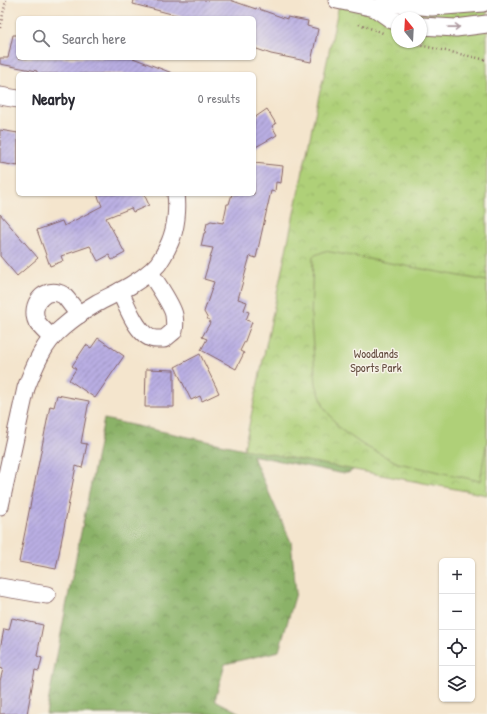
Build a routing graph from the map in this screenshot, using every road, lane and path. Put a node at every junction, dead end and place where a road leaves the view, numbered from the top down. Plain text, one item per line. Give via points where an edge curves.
1 (6, 0) edge
2 (337, 0) edge
3 (487, 1) edge
4 (375, 8) junction
5 (391, 19) edge
6 (359, 24) dead end
7 (487, 24) edge
8 (427, 26) edge
9 (0, 28) edge
10 (383, 33) dead end
11 (427, 47) edge
12 (487, 60) edge
13 (0, 96) edge
14 (16, 99) edge
15 (176, 196) edge
16 (150, 272) junction
17 (120, 292) junction
18 (79, 315) junction
19 (52, 338) junction
20 (0, 506) edge
21 (0, 587) edge
22 (47, 596) dead end

1 - 9 path
2 - 4 street
3 - 4 street via 432,7 397,4
4 - 5 street
6 - 10 path
8 -> 7 street via 456,28
11 - 12 path
13 - 14 street
15 - 16 street via 173,235 158,264
16 - 17 street
16 - 17 street via 174,314 174,331 164,339 153,340 142,332
17 - 18 street
18 - 19 street via 60,328
18 - 19 street via 64,296 54,292 43,295 36,303 34,311 37,322
19 - 20 street via 40,356 26,388
21 - 22 street

